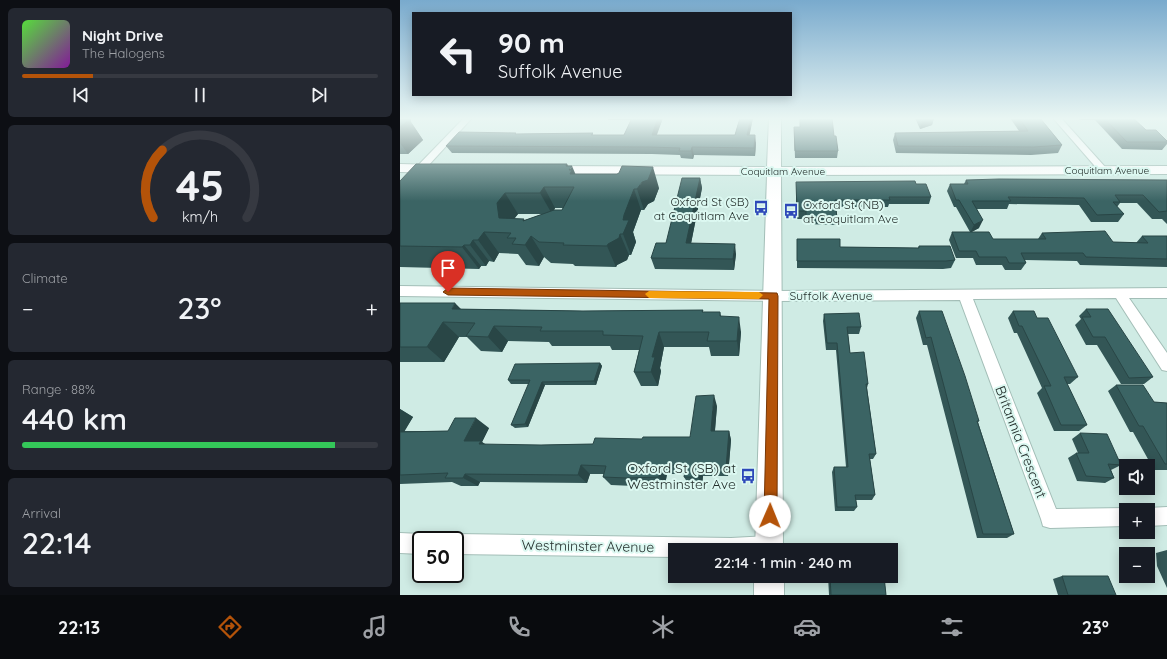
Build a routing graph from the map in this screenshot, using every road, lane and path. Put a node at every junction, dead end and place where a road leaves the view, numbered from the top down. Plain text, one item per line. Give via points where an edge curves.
1 (442, 146) edge
2 (774, 146) edge
3 (1082, 146) edge
4 (400, 168) edge
5 (420, 169) junction
6 (453, 169) edge
7 (532, 170) edge
8 (1103, 170) junction
9 (1167, 170) edge
10 (774, 171) junction
11 (400, 190) edge
12 (400, 291) edge
13 (1119, 293) junction
14 (1167, 293) edge
15 (965, 294) junction
16 (774, 296) junction
17 (1167, 365) edge
18 (1167, 516) edge
19 (1119, 517) edge
20 (1155, 517) edge
21 (400, 543) edge
22 (770, 543) edge
23 (412, 544) edge
24 (464, 544) edge
25 (668, 547) edge
26 (769, 583) edge
27 (769, 595) edge

1 - 5 street
2 - 10 street
3 - 8 street
4 - 5 street
5 - 6 street
5 - 11 street
7 - 10 street, Coquitlam Avenue
8 - 9 street, Coquitlam Avenue
8 - 10 street, Coquitlam Avenue
10 - 16 street
12 - 16 street, Suffolk Avenue
13 - 14 street, Suffolk Avenue
13 - 15 street, Suffolk Avenue
13 - 17 street
15 - 16 street, Suffolk Avenue
15 - 19 street, Britannia Crescent via 1050,519
16 - 22 street
18 - 20 street
21 - 23 street
24 - 25 street, Westminster Avenue
26 - 27 street

